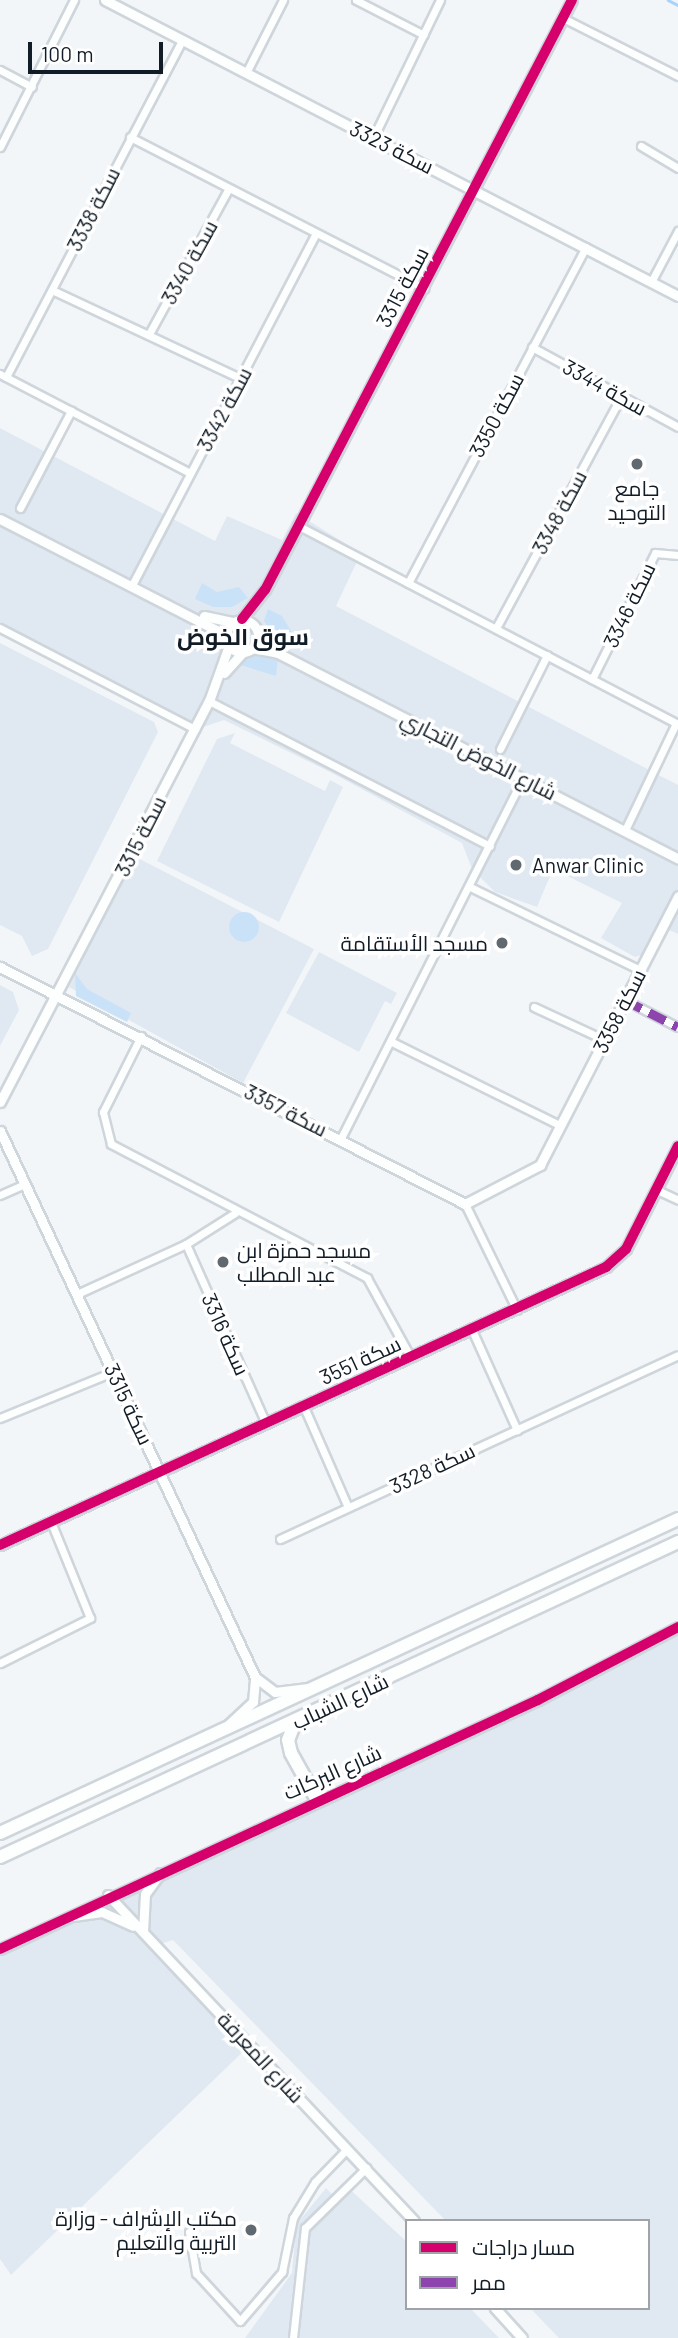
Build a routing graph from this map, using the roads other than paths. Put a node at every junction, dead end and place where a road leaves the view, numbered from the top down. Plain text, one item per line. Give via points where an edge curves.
1 (74, 0) edge
2 (105, 0) edge
3 (283, 0) edge
4 (356, 0) edge
5 (440, 0) edge
6 (572, 0) edge
7 (563, 18) junction
8 (424, 35) junction
9 (181, 42) junction
10 (0, 71) edge
11 (246, 73) junction
12 (678, 76) edge
13 (32, 87) junction
14 (130, 137) junction
15 (373, 138) junction
16 (641, 146) dead end
17 (0, 147) edge
18 (678, 168) edge
19 (475, 189) junction
20 (228, 190) junction
21 (678, 231) edge
22 (316, 233) junction
23 (586, 247) junction
24 (652, 282) junction
25 (424, 288) junction
26 (52, 290) junction
27 (678, 296) edge
28 (149, 334) junction
29 (532, 347) junction
30 (3, 375) edge
31 (240, 379) junction
32 (622, 396) junction
33 (71, 411) junction
34 (678, 428) edge
35 (190, 473) junction
36 (20, 508) dead end
37 (0, 519) edge
38 (297, 525) junction
39 (678, 555) edge
40 (408, 583) junction
41 (132, 585) junction
42 (265, 590) junction
43 (188, 611) junction
44 (237, 621) junction
45 (0, 628) edge
46 (496, 628) junction
47 (257, 630) junction
48 (228, 640) junction
49 (248, 650) junction
50 (278, 653) junction
51 (547, 655) junction
52 (219, 680) junction
53 (592, 680) junction
54 (209, 701) junction
55 (677, 723) edge
56 (195, 729) junction
57 (500, 749) dead end
58 (523, 778) junction
59 (626, 828) junction
60 (490, 846) junction
61 (678, 859) edge
62 (470, 887) junction
63 (678, 896) edge
64 (0, 967) edge
65 (640, 970) junction
66 (58, 995) junction
67 (625, 1000) junction
68 (534, 1007) dead end
69 (678, 1027) edge
70 (141, 1036) junction
71 (605, 1040) junction
72 (392, 1042) junction
73 (0, 1102) edge
74 (559, 1125) junction
75 (0, 1132) edge
76 (341, 1138) junction
77 (678, 1146) edge
78 (25, 1184) junction
79 (657, 1189) junction
80 (0, 1195) edge
81 (678, 1200) edge
82 (465, 1204) junction
83 (235, 1213) junction
84 (186, 1244) junction
85 (77, 1294) junction
86 (517, 1310) junction
87 (472, 1330) junction
88 (678, 1355) edge
89 (411, 1358) junction
90 (113, 1372) junction
91 (304, 1407) junction
92 (1, 1415) edge
93 (266, 1424) junction
94 (517, 1430) junction
95 (161, 1472) junction
96 (348, 1507) junction
97 (678, 1519) edge
98 (51, 1522) junction
99 (280, 1539) dead end
100 (678, 1542) edge
101 (0, 1545) edge
102 (678, 1627) edge
103 (0, 1663) edge
104 (255, 1678) junction
105 (324, 1686) junction
106 (295, 1721) junction
107 (217, 1735) junction
108 (259, 1738) junction
109 (291, 1753) junction
110 (317, 1800) junction
111 (0, 1833) edge
112 (0, 1857) edge
113 (162, 1870) junction
114 (108, 1895) junction
115 (61, 1918) junction
116 (143, 1932) junction
117 (0, 1949) edge
118 (348, 2149) junction
119 (366, 2168) junction
120 (412, 2219) edge
121 (189, 2232) dead end
122 (497, 2310) edge
123 (293, 2338) edge
124 (522, 2338) edge

1 - 13 street
2 - 9 street, سكة 3323
3 - 11 street
4 - 8 street
5 - 8 street
6 - 7 street, سكة 3315
7 - 12 street
7 - 19 street, سكة 3315
8 - 15 street
9 - 11 street, سكة 3323
9 - 14 street, سكة 3338
10 - 13 street
11 - 15 street, سكة 3323
13 - 17 street
14 - 20 street
14 - 26 street, سكة 3338
15 - 19 street, سكة 3323
16 - 18 street
19 - 23 street, سكة 3323
19 - 25 street, سكة 3315
20 - 22 street
20 - 28 street, سكة 3340
21 - 24 street
22 - 25 street
22 - 31 street, سكة 3342
23 - 24 street, سكة 3323
23 - 29 street, سكة 3350
24 - 27 street, سكة 3323
25 - 38 street, سكة 3315
26 - 28 street
26 - 30 street, سكة 3338
28 - 31 street
29 - 32 street, سكة 3344
29 - 40 street, سكة 3350
30 - 33 street, سكة 3338
31 - 35 street, سكة 3342
32 - 34 street, سكة 3344
32 - 46 street, سكة 3348
33 - 35 street, سكة 3338
33 - 36 street
35 - 41 street, سكة 3342
37 - 41 street
38 - 40 street
38 - 42 street, سكة 3315
39 - 53 street, سكة 3346 via 655,553
40 - 46 street
41 - 43 street
42 - 44 street, سكة 3315
42 - 47 street, سكة 3315
43 - 44 street
43 - 48 street
44 - 47 street, شارع الخوض التجاري
44 - 48 street, سكة 3315
45 - 56 street
46 - 51 street
47 - 49 street, سكة 3315
47 - 50 street, شارع الخوض التجاري
48 - 49 street, شارع الخوض التجاري
48 - 52 street, سكة 3315
49 - 50 street, شارع الخوض التجاري
49 - 52 street, سكة 3315
50 - 58 street, شارع الخوض التجاري
51 - 53 street
51 - 57 street
52 - 54 street, سكة 3315
53 - 55 street
54 - 56 street, سكة 3315
54 - 60 street
55 - 59 street
56 - 66 street, سكة 3315
58 - 59 street, شارع الخوض التجاري
58 - 60 street
59 - 61 street, شارع الخوض التجاري
60 - 62 street
62 - 65 street
62 - 72 street
63 - 65 street, سكة 3358
64 - 66 street, سكة 3357
65 - 67 street, سكة 3358
66 - 70 street, سكة 3357
66 - 73 street, سكة 3315
67 - 69 street
67 - 71 street, سكة 3358
68 - 71 street
70 - 76 street, سكة 3357
70 - 83 street via 103,1112 106,1135 119,1152
71 - 74 street, سكة 3358
72 - 74 street
72 - 76 street
74 - 82 street, سكة 3358 via 535,1172
75 - 78 street, سكة 3315
76 - 82 street, سكة 3357
77 - 79 street, سكة 3551
78 - 80 street
78 - 85 street, سكة 3315
79 - 81 street
79 - 86 street, سكة 3551 via 617,1259
82 - 86 street
83 - 84 street
83 - 89 street via 367,1278
84 - 85 street
84 - 93 street, سكة 3316
85 - 90 street, سكة 3315
86 - 87 street, سكة 3551
87 - 89 street, سكة 3551
87 - 94 street
88 - 94 street, سكة 3328
89 - 91 street, سكة 3551
90 - 92 street
90 - 95 street, سكة 3315
91 - 93 street, سكة 3551
91 - 96 street
93 - 95 street, سكة 3551
94 - 96 street, سكة 3328
95 - 98 street, سكة 3551
95 - 104 street, سكة 3315
96 - 99 street, سكة 3328
97 - 105 main road, شارع الشباب
98 - 101 street, سكة 3551
98 - 103 street via 90,1618
100 - 106 main road, شارع الشباب
102 - 110 street, شارع البركات via 538,1700
104 - 105 street via 275,1692
104 - 107 street via 253,1702
105 - 107 main road, شارع الشباب
106 - 108 main road, شارع الشباب
106 - 109 main road via 288,1740
107 - 111 main road, شارع الشباب
108 - 109 main road
108 - 112 main road, شارع الشباب
109 - 110 main road
110 - 113 street, شارع البركات
113 - 114 street, شارع البركات
113 - 116 street via 145,1894
114 - 115 street, شارع البركات
114 - 116 street, شارع المعرفة
115 - 116 street via 102,1912
115 - 117 street, شارع البركات
116 - 118 street, شارع المعرفة
118 - 119 street, شارع المعرفة
118 - 121 street via 315,2182 293,2218 282,2272 240,2320 196,2273
119 - 120 street, شارع المعرفة
119 - 123 street via 305,2228
122 - 124 street

